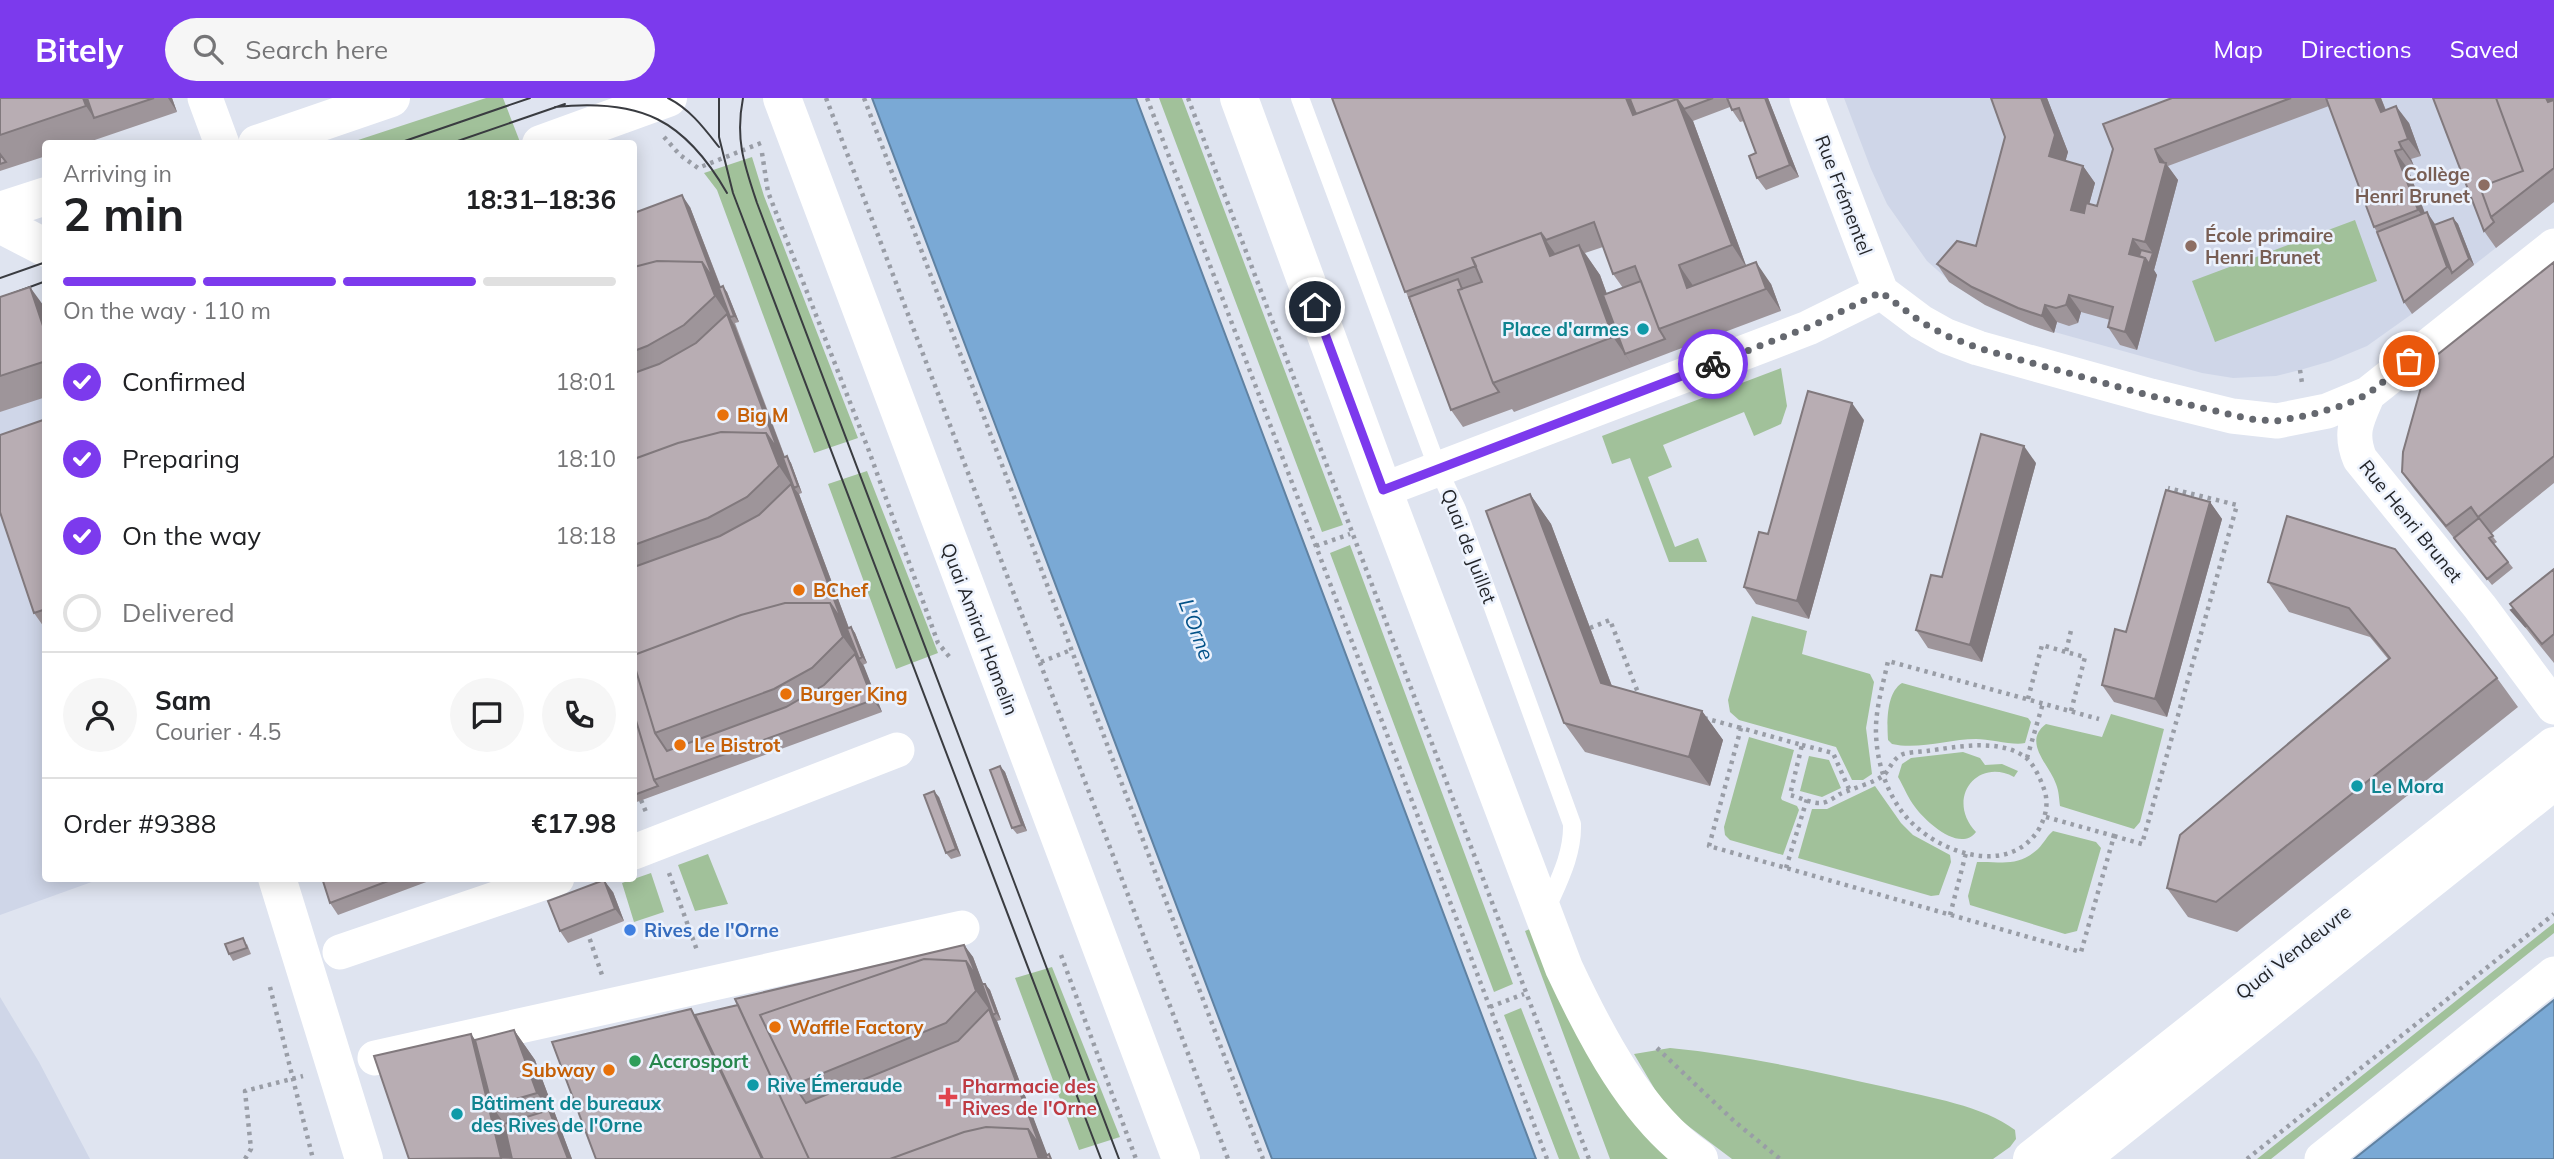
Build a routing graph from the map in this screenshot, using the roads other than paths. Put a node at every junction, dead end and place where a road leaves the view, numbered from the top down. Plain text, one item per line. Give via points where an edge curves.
1 (205, 98) edge
2 (391, 98) edge
3 (668, 98) edge
4 (1239, 98) edge
5 (1300, 98) edge
6 (1807, 98) edge
7 (780, 102) edge
8 (221, 140) edge
9 (269, 140) edge
10 (552, 140) edge
11 (42, 201) edge
12 (18, 228) edge
13 (2554, 246) edge
14 (1881, 292) junction
15 (2368, 394) junction
16 (1438, 468) junction
17 (1383, 490) junction
18 (2554, 707) edge
19 (2554, 746) edge
20 (897, 750) dead end
21 (2554, 781) edge
22 (646, 848) edge
23 (278, 882) edge
24 (545, 882) edge
25 (1543, 917) junction
26 (962, 928) dead end
27 (340, 952) dead end
28 (2554, 974) edge
29 (375, 1058) edge
30 (2068, 1150) edge
31 (364, 1159) edge
32 (1181, 1159) edge
33 (1699, 1159) edge
34 (2032, 1159) edge
35 (2322, 1159) edge

1 - 8 street
2 - 9 main road
3 - 10 main road
4 - 17 main road
5 - 16 lane, Quai de Juillet
6 - 14 street, Rue Frémentel
7 - 32 main road, Quai Amiral Hamelin
11 - 12 main road
13 - 15 street
14 - 15 street via 1921,322 1978,348 2241,418 2293,419
14 - 16 street via 1814,325
15 - 18 street, Rue Henri Brunet via 2354,430 2353,443 2360,459
16 - 17 street
16 - 25 lane, Quai de Juillet via 1458,509 1572,824 1569,853
17 - 25 main road
19 - 30 main road, Quai Vendeuvre
20 - 22 street
21 - 30 main road, Quai Vendeuvre
23 - 31 main road
24 - 27 street
25 - 33 main road via 1587,1017 1633,1091
26 - 29 street
28 - 35 street
30 - 34 main road, Quai Vendeuvre

